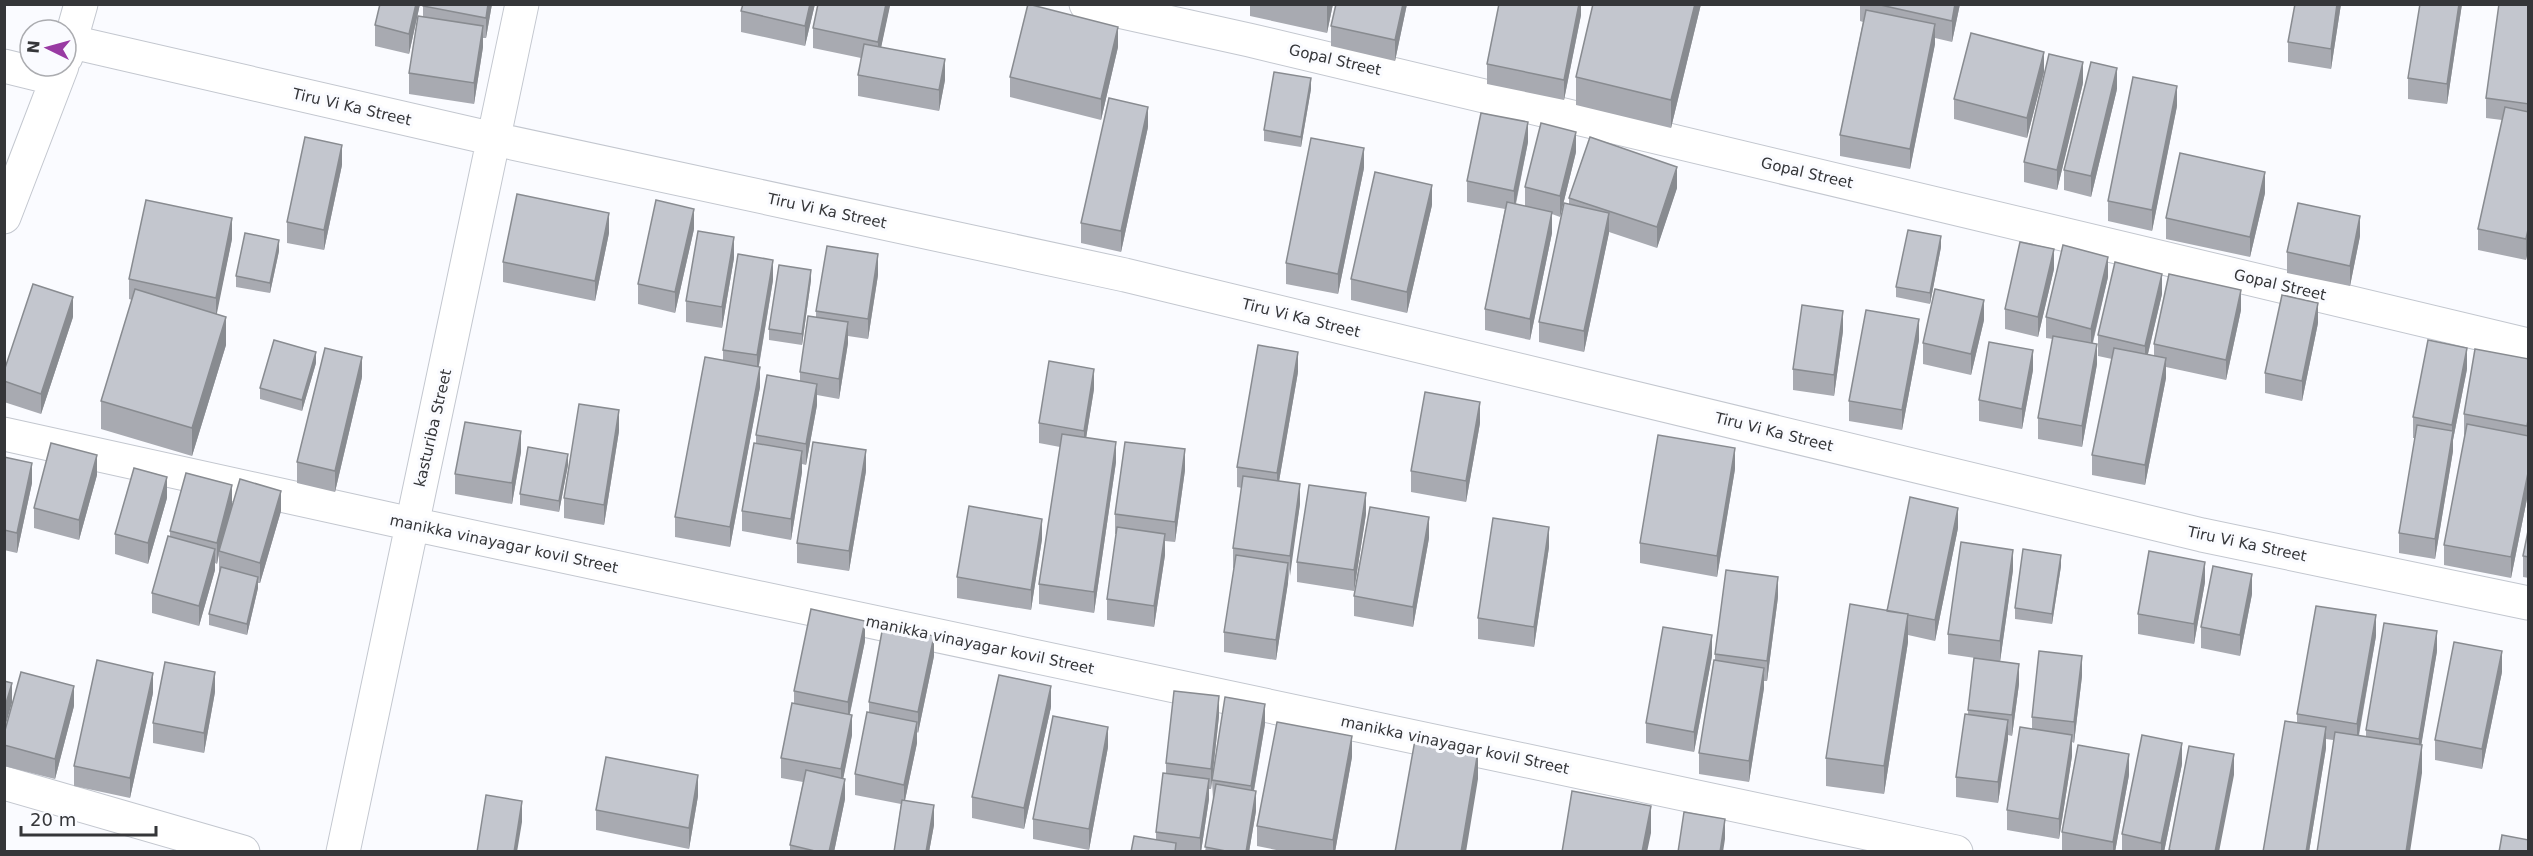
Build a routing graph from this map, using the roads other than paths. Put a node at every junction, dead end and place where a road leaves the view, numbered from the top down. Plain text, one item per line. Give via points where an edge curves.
1 (522, 4) edge
2 (1086, 4) edge
3 (78, 64) edge
4 (57, 78) edge
5 (494, 139) junction
6 (4, 217) edge
7 (2529, 345) edge
8 (4, 434) edge
9 (412, 524) junction
10 (2529, 603) edge
11 (4, 783) edge
12 (243, 852) edge
13 (344, 852) edge
14 (1956, 852) edge

1 - 5 street, kasturiba Street
2 - 7 street, Gopal Street
3 - 5 street, Tiru Vi Ka Street
4 - 6 street
5 - 9 street, kasturiba Street
5 - 10 street, Tiru Vi Ka Street via 1125,276 2202,535
8 - 9 street, manikka vinayagar kovil Street
9 - 13 street, kasturiba Street
9 - 14 street, manikka vinayagar kovil Street
11 - 12 street

